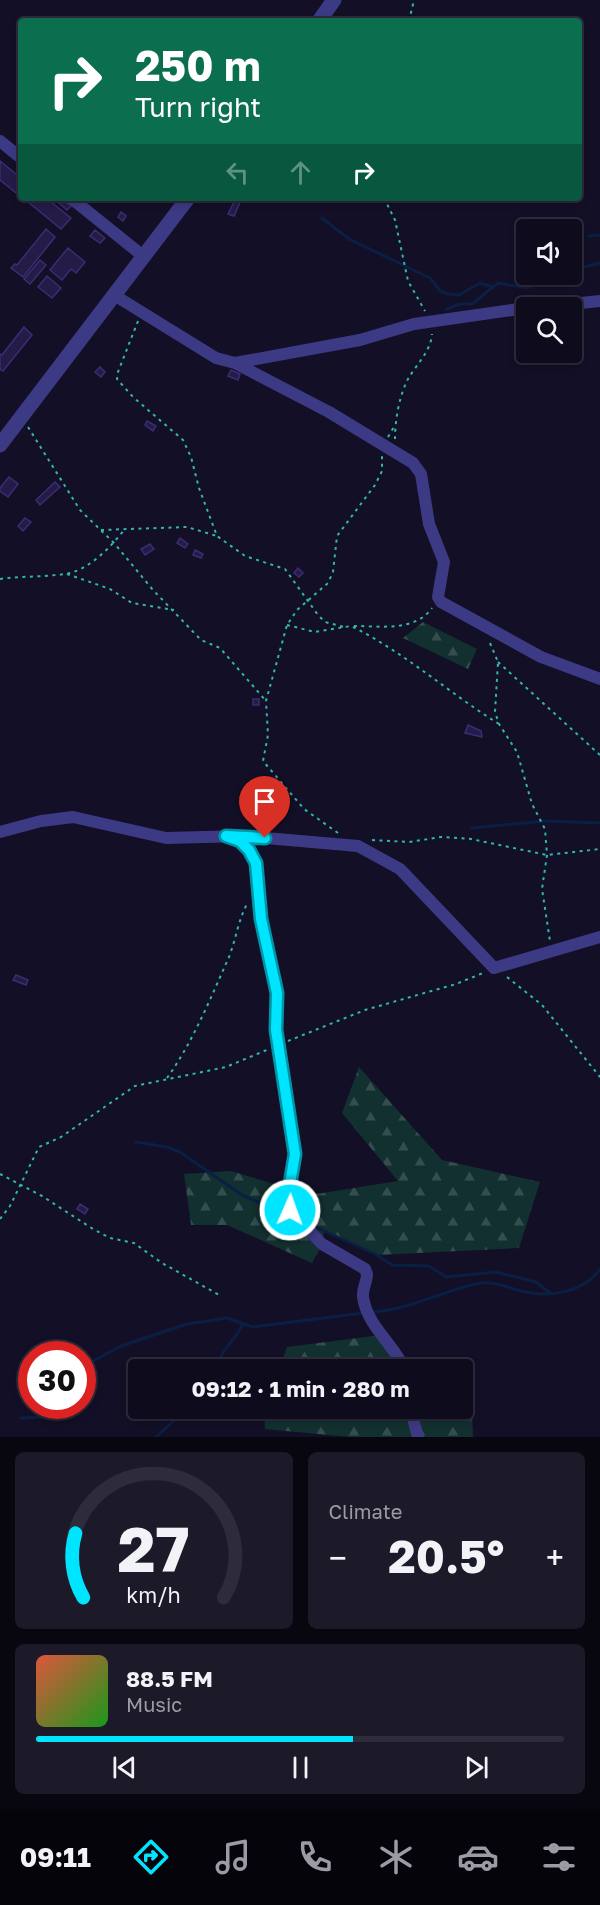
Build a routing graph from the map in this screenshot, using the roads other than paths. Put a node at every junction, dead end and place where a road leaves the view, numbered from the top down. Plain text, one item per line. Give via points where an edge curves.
1 (334, 0) edge
2 (321, 18) edge
3 (0, 141) edge
4 (18, 156) edge
5 (75, 201) edge
6 (186, 201) edge
7 (143, 256) junction
8 (114, 295) junction
9 (600, 301) edge
10 (582, 303) edge
11 (516, 309) edge
12 (235, 363) junction
13 (0, 445) edge
14 (600, 679) edge
15 (0, 832) edge
16 (226, 836) junction
17 (600, 937) edge
18 (400, 1359) edge
19 (413, 1419) edge
20 (418, 1437) edge

1 - 2 street
3 - 4 street
5 - 7 street
6 - 7 street
7 - 8 street
8 - 12 street via 216,358
8 - 13 street
9 - 10 street
11 - 12 street via 414,324 360,340
12 - 14 street via 329,412 413,463 421,474 429,524 444,562 438,597 441,602 541,657
15 - 16 street via 73,817 166,838
16 - 17 street via 362,843 400,869 494,969
16 - 18 street via 240,841 256,863 261,919 277,993 276,1030 295,1154 288,1196 290,1210 322,1244 364,1269 364,1302 375,1325
19 - 20 street

